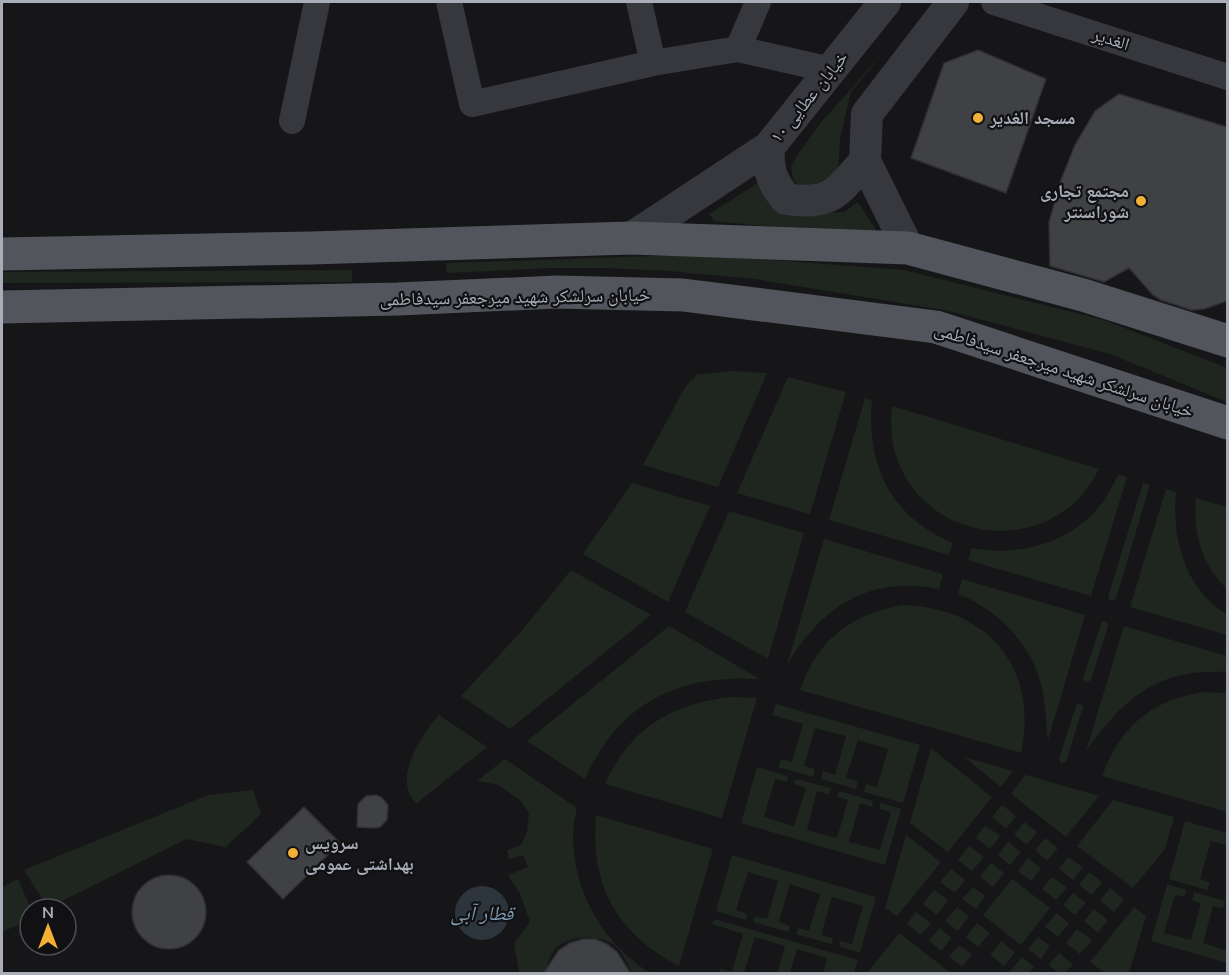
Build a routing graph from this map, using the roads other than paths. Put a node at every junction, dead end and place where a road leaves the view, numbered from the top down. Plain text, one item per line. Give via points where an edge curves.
1 (317, 2) edge
2 (448, 2) edge
3 (639, 2) edge
4 (758, 2) edge
5 (885, 2) edge
6 (953, 2) edge
7 (994, 2) edge
8 (738, 49) junction
9 (653, 63) junction
10 (831, 70) junction
11 (1227, 77) edge
12 (292, 121) dead end
13 (769, 147) junction
14 (865, 161) junction
15 (631, 238) junction
16 (908, 248) junction
17 (2, 254) edge
18 (2, 307) edge
19 (1227, 341) edge
20 (1227, 423) edge

1 - 12 street
2 - 9 street via 472,104
3 - 9 street
4 - 8 street
5 - 10 street, خیابان عطایی ۱۰
6 - 14 street via 867,114
7 - 11 street, الغدیر
8 - 9 street
8 - 10 street
10 - 13 street, خیابان عطایی ۱۰
13 - 14 street via 768,164 775,185 786,199 806,202 835,194
13 - 15 street, خیابان عطایی ۱۰
14 - 16 street
15 - 16 main road
15 - 17 main road
16 - 19 main road via 1083,295
18 - 20 main road, خیابان سرلشکر شهید میرجعفر سیدفاطمی via 557,292 683,294 936,327

